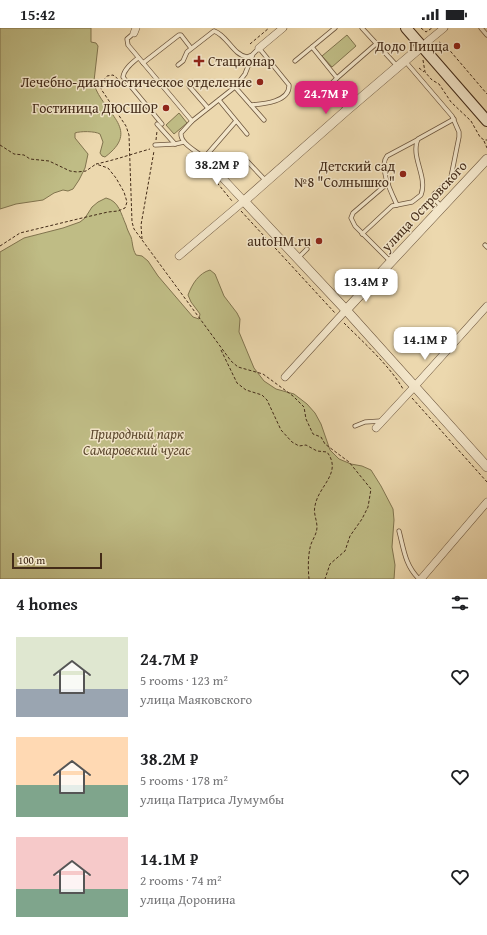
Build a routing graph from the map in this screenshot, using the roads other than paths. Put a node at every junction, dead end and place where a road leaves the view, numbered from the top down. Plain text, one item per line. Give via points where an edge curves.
1 (282, 28) edge
2 (335, 28) edge
3 (362, 28) edge
4 (406, 28) edge
5 (415, 28) edge
6 (444, 28) edge
7 (481, 28) edge
8 (135, 30) edge
9 (487, 35) edge
10 (376, 44) junction
11 (426, 45) junction
12 (312, 47) junction
13 (191, 48) junction
14 (259, 48) junction
15 (252, 54) junction
16 (138, 58) junction
17 (296, 61) dead end
18 (143, 63) junction
19 (401, 64) junction
20 (178, 65) dead end
21 (337, 78) junction
22 (189, 86) dead end
23 (235, 87) junction
24 (219, 100) junction
25 (251, 105) junction
26 (208, 108) junction
27 (347, 110) junction
28 (487, 110) edge
29 (454, 119) junction
30 (264, 120) dead end
31 (192, 121) junction
32 (236, 121) junction
33 (487, 121) edge
34 (157, 124) road end
35 (162, 124) dead end
36 (247, 134) dead end
37 (418, 139) junction
38 (184, 142) junction
39 (175, 144) junction
40 (155, 146) road end
41 (204, 158) junction
42 (487, 159) edge
43 (248, 162) dead end
44 (266, 182) junction
45 (388, 183) junction
46 (244, 201) junction
47 (397, 205) junction
48 (442, 207) junction
49 (362, 234) junction
50 (307, 249) dead end
51 (179, 256) dead end
52 (297, 258) junction
53 (391, 262) junction
54 (487, 306) edge
55 (346, 310) junction
56 (285, 377) dead end
57 (416, 386) junction
58 (382, 420) junction
59 (355, 426) dead end
60 (376, 428) dead end
61 (487, 467) edge
62 (487, 502) edge
63 (399, 531) dead end
64 (420, 579) edge

1 - 14 street
2 - 12 lane
3 - 10 lane
4 - 11 main road
5 - 11 main road
6 - 11 street
7 - 9 lane
8 - 16 lane via 126,41
10 - 19 lane
10 - 21 lane
11 - 19 street
11 - 28 main road
11 - 33 main road
12 - 17 lane
12 - 21 lane
13 - 15 lane via 214,31 241,55 247,57
13 - 18 lane via 179,35
13 - 20 lane
14 - 15 lane
14 - 25 lane via 290,85 290,89 276,101
15 - 23 lane via 246,71
16 - 18 lane
16 - 35 lane via 128,66 123,77
18 - 31 lane
19 - 27 street
19 - 29 lane
21 - 27 lane via 330,89
22 - 26 lane
23 - 24 lane
23 - 25 lane
24 - 26 lane
24 - 32 lane
25 - 30 lane
26 - 31 lane
27 - 44 street
29 - 37 lane
29 - 48 lane via 459,137 453,173 449,181 434,194 435,200
31 - 38 lane via 181,133
32 - 36 lane
32 - 41 lane
34 - 39 lane
37 - 45 lane via 385,158
37 - 47 lane via 416,150 422,182 421,195 407,204
38 - 39 lane
38 - 41 lane
39 - 40 lane
41 - 46 street
42 - 48 street, улица Островского
43 - 44 lane
44 - 46 street
45 - 47 lane
45 - 49 lane via 352,216 353,223
46 - 51 street
46 - 52 street
47 - 49 lane via 390,208
48 - 53 street, улица Островского
49 - 53 lane
50 - 52 lane
52 - 55 street
53 - 55 street, улица Островского
54 - 57 street
55 - 56 street, улица Островского
55 - 57 street
57 - 58 street
57 - 61 street
58 - 59 lane
58 - 60 street
62 - 64 street
63 - 64 lane via 408,565

